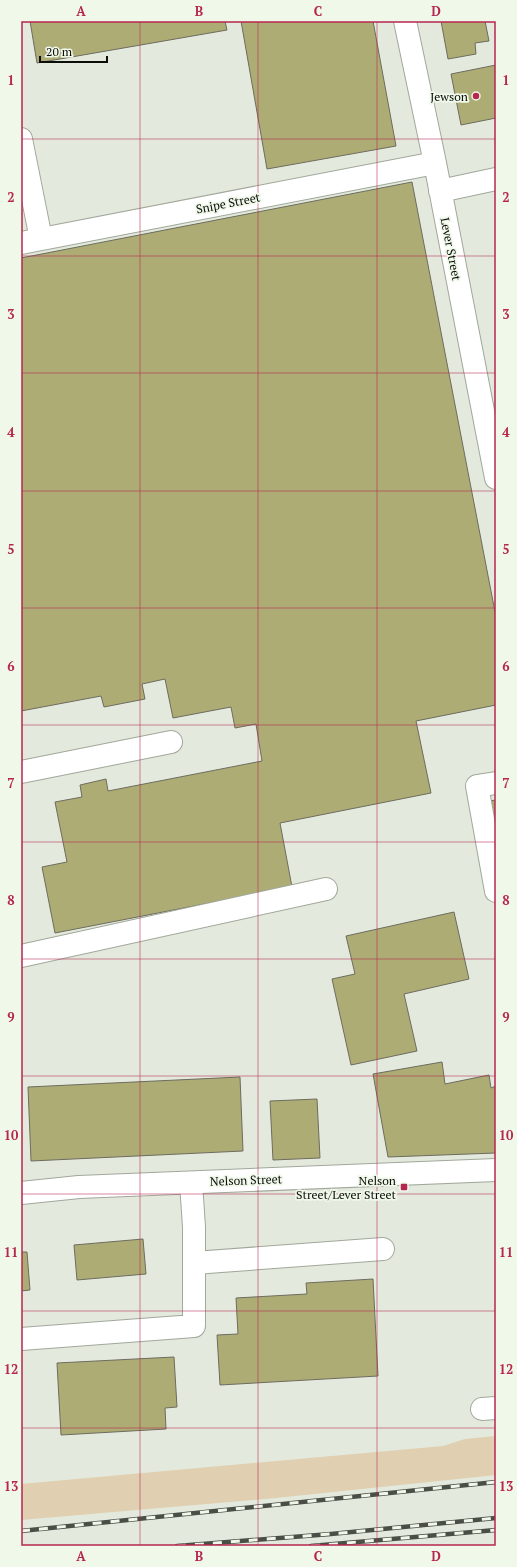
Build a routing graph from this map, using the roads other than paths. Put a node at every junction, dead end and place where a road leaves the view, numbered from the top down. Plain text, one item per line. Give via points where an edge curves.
1 (405, 21) edge
2 (21, 139) edge
3 (435, 163) junction
4 (496, 179) edge
5 (440, 191) junction
6 (31, 241) edge
7 (496, 478) edge
8 (170, 742) dead end
9 (21, 772) edge
10 (496, 783) edge
11 (326, 889) dead end
12 (496, 891) edge
13 (21, 956) edge
14 (496, 1170) edge
15 (191, 1183) junction
16 (21, 1193) edge
17 (383, 1249) dead end
18 (194, 1262) junction
19 (21, 1338) edge

1 - 3 street, Lever Street
2 - 6 street
3 - 5 street, Lever Street
3 - 6 street, Snipe Street
4 - 5 street
5 - 7 street, Lever Street
8 - 9 street
10 - 12 street via 477,786
11 - 13 street
14 - 15 street, Nelson Street
15 - 16 street, Nelson Street
15 - 18 street
17 - 18 street
18 - 19 street via 194,1326

